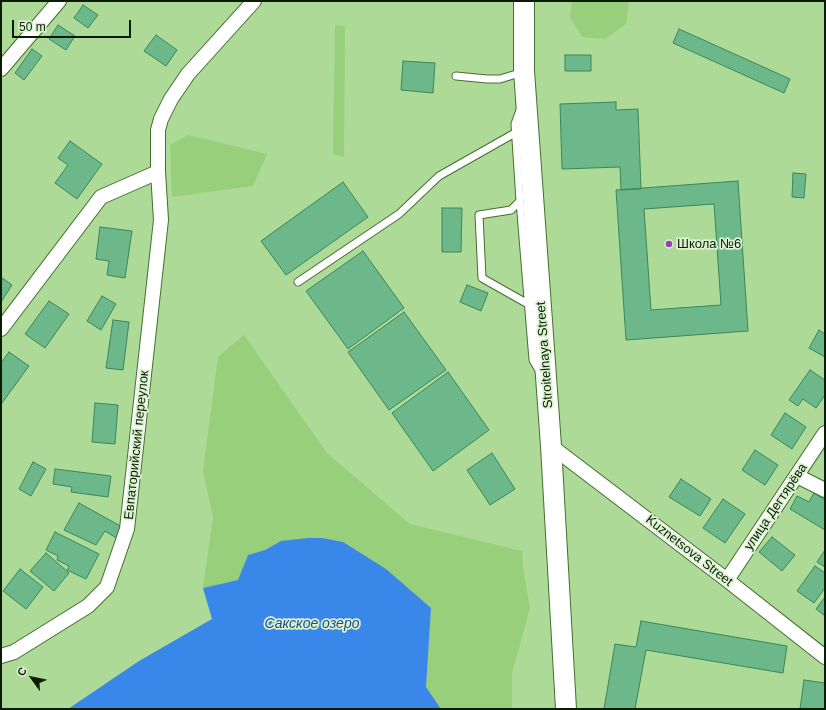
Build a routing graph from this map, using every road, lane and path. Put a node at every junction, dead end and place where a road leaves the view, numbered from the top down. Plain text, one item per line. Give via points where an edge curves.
1 (59, 1) edge
2 (254, 1) edge
3 (524, 1) edge
4 (1, 69) edge
5 (524, 71) junction
6 (456, 76) dead end
7 (526, 92) junction
8 (516, 132) junction
9 (158, 172) junction
10 (520, 201) junction
11 (298, 282) dead end
12 (528, 304) junction
13 (1, 329) edge
14 (547, 384) junction
15 (825, 433) edge
16 (551, 446) junction
17 (797, 476) junction
18 (825, 490) edge
19 (727, 580) junction
20 (1, 656) edge
21 (825, 657) edge
22 (566, 709) edge

1 - 4 street
2 - 9 street, Евпаторийский переулок via 188,74 164,110 158,130
3 - 5 street, Stroitelnaya Street
5 - 6 lane via 487,79
5 - 7 street, Stroitelnaya Street
7 - 8 lane via 515,124
7 - 14 street, Stroitelnaya Street
8 - 10 lane
8 - 11 lane via 439,176 399,214
9 - 13 street via 101,197
9 - 20 street, Евпаторийский переулок via 161,220 127,529 107,587 88,606 14,652
10 - 12 lane
10 - 12 lane via 511,210 479,215 482,278
12 - 14 lane via 533,360
14 - 16 street, Stroitelnaya Street
15 - 17 street, улица Дегтярёва
16 - 19 street, Kuznetsova Street
16 - 22 street, Stroitelnaya Street
17 - 18 street
17 - 19 street, улица Дегтярёва
19 - 21 street, Kuznetsova Street

